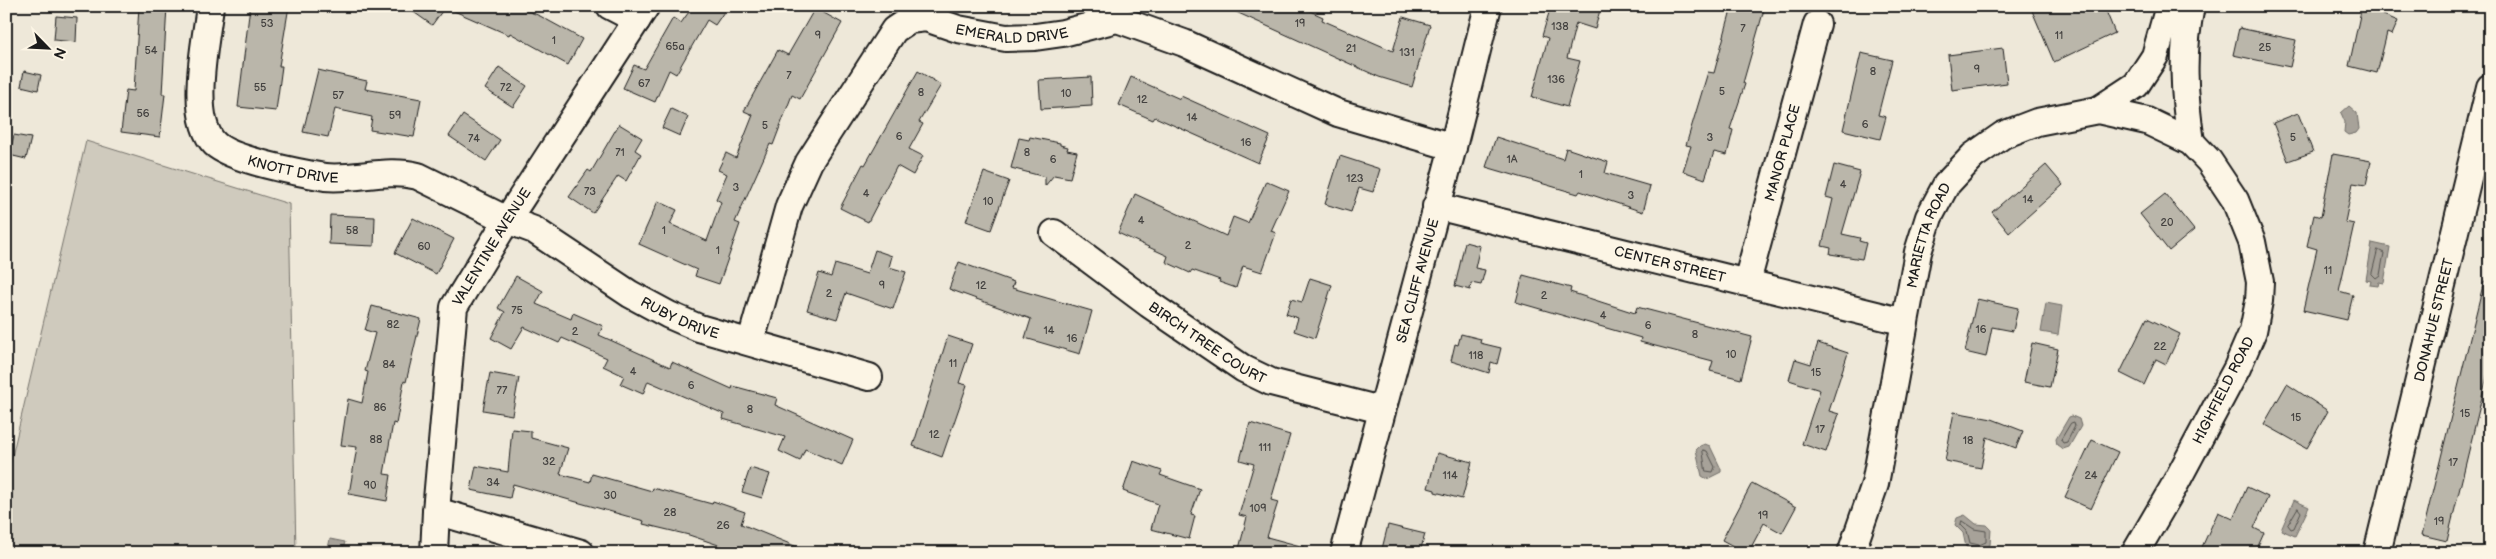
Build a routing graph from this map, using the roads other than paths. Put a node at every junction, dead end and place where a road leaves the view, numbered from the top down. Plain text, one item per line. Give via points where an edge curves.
1 (210, 6) edge
2 (610, 6) edge
3 (1488, 6) edge
4 (2169, 6) edge
5 (2191, 6) edge
6 (1119, 12) edge
7 (641, 13) edge
8 (1817, 24) dead end
9 (2490, 87) edge
10 (2098, 110) junction
11 (2191, 142) junction
12 (1453, 147) junction
13 (1436, 206) junction
14 (507, 220) junction
15 (1054, 233) dead end
16 (1747, 282) junction
17 (1905, 322) junction
18 (751, 341) junction
19 (869, 377) dead end
20 (1381, 410) junction
21 (436, 511) junction
22 (434, 553) edge
23 (580, 553) edge
24 (1344, 553) edge
25 (1852, 553) edge
26 (2135, 553) edge
27 (2377, 553) edge

1 - 14 street, KNOTT DRIVE via 200,98 202,123 216,144 238,156 325,178 403,172 418,176
2 - 7 street
3 - 12 street, SEA CLIFF AVENUE
4 - 10 street via 2155,56 2136,85
5 - 11 street via 2184,43 2184,92
6 - 12 street, EMERALD DRIVE via 1338,113
6 - 18 street, EMERALD DRIVE via 1063,33 1035,37 1006,38 958,29 926,18 909,20 894,30 809,162 789,206
7 - 14 street, VALENTINE AVENUE
8 - 16 street, MANOR PLACE
9 - 27 street, DONAHUE STREET
10 - 11 street, MARIETTA ROAD via 2146,122
10 - 17 street, MARIETTA ROAD via 2037,122 2003,135 1973,156 1946,184 1928,217
11 - 26 street, HIGHFIELD ROAD via 2210,161 2235,200 2252,242 2260,282 2259,302 2253,331 2237,368
12 - 13 street, SEA CLIFF AVENUE
13 - 16 street, CENTER STREET
13 - 20 street, SEA CLIFF AVENUE
14 - 18 street, RUBY DRIVE via 534,230 630,294 668,315 699,328
14 - 21 street, VALENTINE AVENUE via 454,307
15 - 20 street, BIRCH TREE COURT via 1244,369 1271,382
16 - 17 street, CENTER STREET
17 - 25 street, MARIETTA ROAD via 1875,484
18 - 19 street, RUBY DRIVE
20 - 24 street, SEA CLIFF AVENUE
21 - 22 street, VALENTINE AVENUE
21 - 23 street

